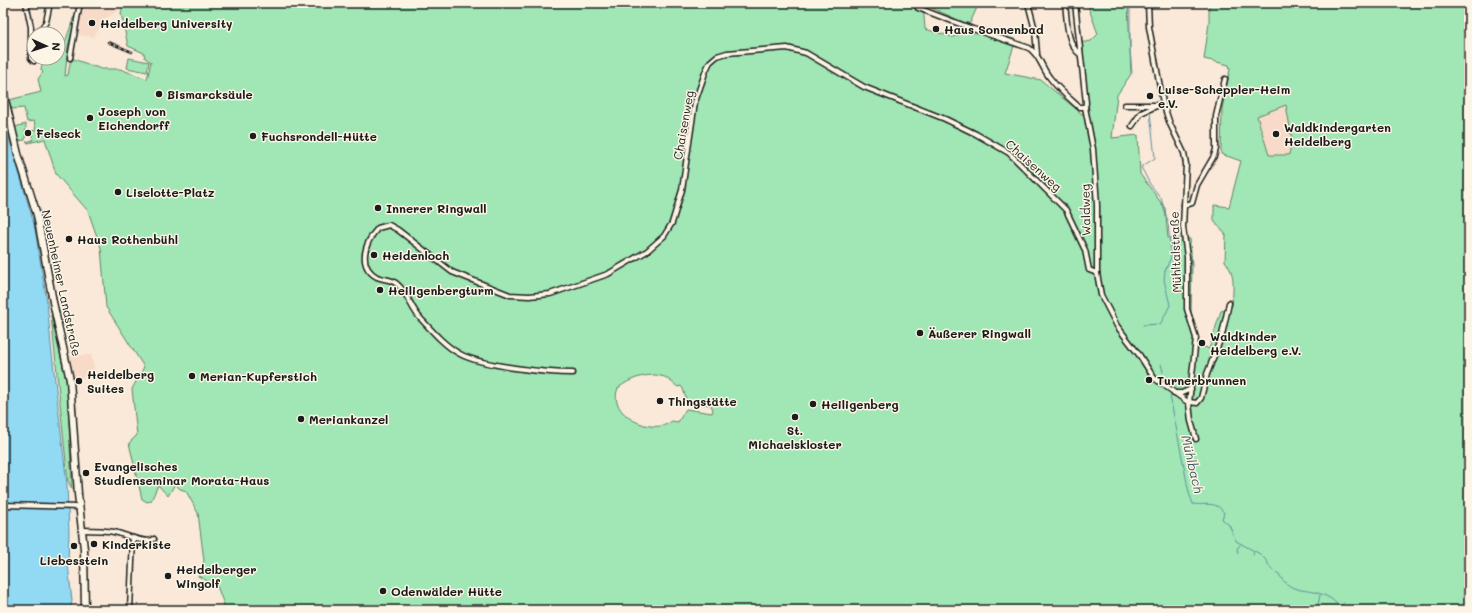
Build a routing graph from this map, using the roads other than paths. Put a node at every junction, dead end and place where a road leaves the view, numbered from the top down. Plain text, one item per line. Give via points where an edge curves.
1 (26, 3) edge
2 (50, 3) edge
3 (80, 3) edge
4 (1028, 3) edge
5 (1066, 3) edge
6 (1075, 3) edge
7 (1148, 3) edge
8 (918, 8) dead end
9 (31, 26) edge
10 (42, 26) edge
11 (1037, 54) junction
12 (1080, 54) junction
13 (70, 58) dead end
14 (1225, 78) dead end
15 (3, 91) edge
16 (1163, 103) junction
17 (1125, 105) dead end
18 (1157, 105) junction
19 (1085, 107) junction
20 (1132, 126) dead end
21 (1184, 205) junction
22 (1097, 273) junction
23 (1229, 303) dead end
24 (573, 373) dead end
25 (1191, 389) junction
26 (1173, 392) junction
27 (1189, 403) junction
28 (1196, 439) dead end
29 (3, 505) edge
30 (77, 507) junction
31 (82, 530) junction
32 (133, 538) junction
33 (154, 539) dead end
34 (85, 610) edge
35 (130, 610) edge

1 - 9 street
2 - 10 street via 47,18
3 - 13 street
4 - 11 street via 1035,30
5 - 12 street via 1074,49
6 - 12 street, Waldweg
7 - 16 street, Mühltalstraße via 1149,27
8 - 11 street via 973,30 1019,43
11 - 19 street via 1046,73 1056,85 1079,107
12 - 19 street, Waldweg
14 - 21 street via 1216,116 1215,153 1197,185 1192,202
15 - 30 main road, Neuenheimer Landstraße via 18,154 37,215 68,368
16 - 18 street
16 - 21 street, Mühltalstraße via 1184,153 1187,174
17 - 18 street
18 - 20 street via 1141,113
19 - 22 street, Waldweg via 1094,158
21 - 25 street, Mühltalstraße via 1187,311 1196,336
22 - 24 street, Chaisenweg via 1090,271 1080,236 1063,206 1015,158 997,145 945,119 857,84 802,52 784,48 722,54 710,62 695,102 685,176 675,218 664,236 624,266 598,278 550,294 510,295 452,272 391,226 378,228 370,237 364,253 374,275 398,284 420,318 456,352 473,359 506,366
22 - 26 street, Waldweg via 1102,300 1117,326 1154,378
23 - 27 street via 1222,334 1201,398 1196,403
25 - 26 street via 1182,393
25 - 27 street, Mühltalstraße
26 - 27 street, Waldweg
27 - 28 street
29 - 30 street
30 - 31 main road, Neuenheimer Landstraße
31 - 32 street via 115,533
31 - 34 main road, Neuenheimer Landstraße
32 - 33 street via 152,541
32 - 35 street

